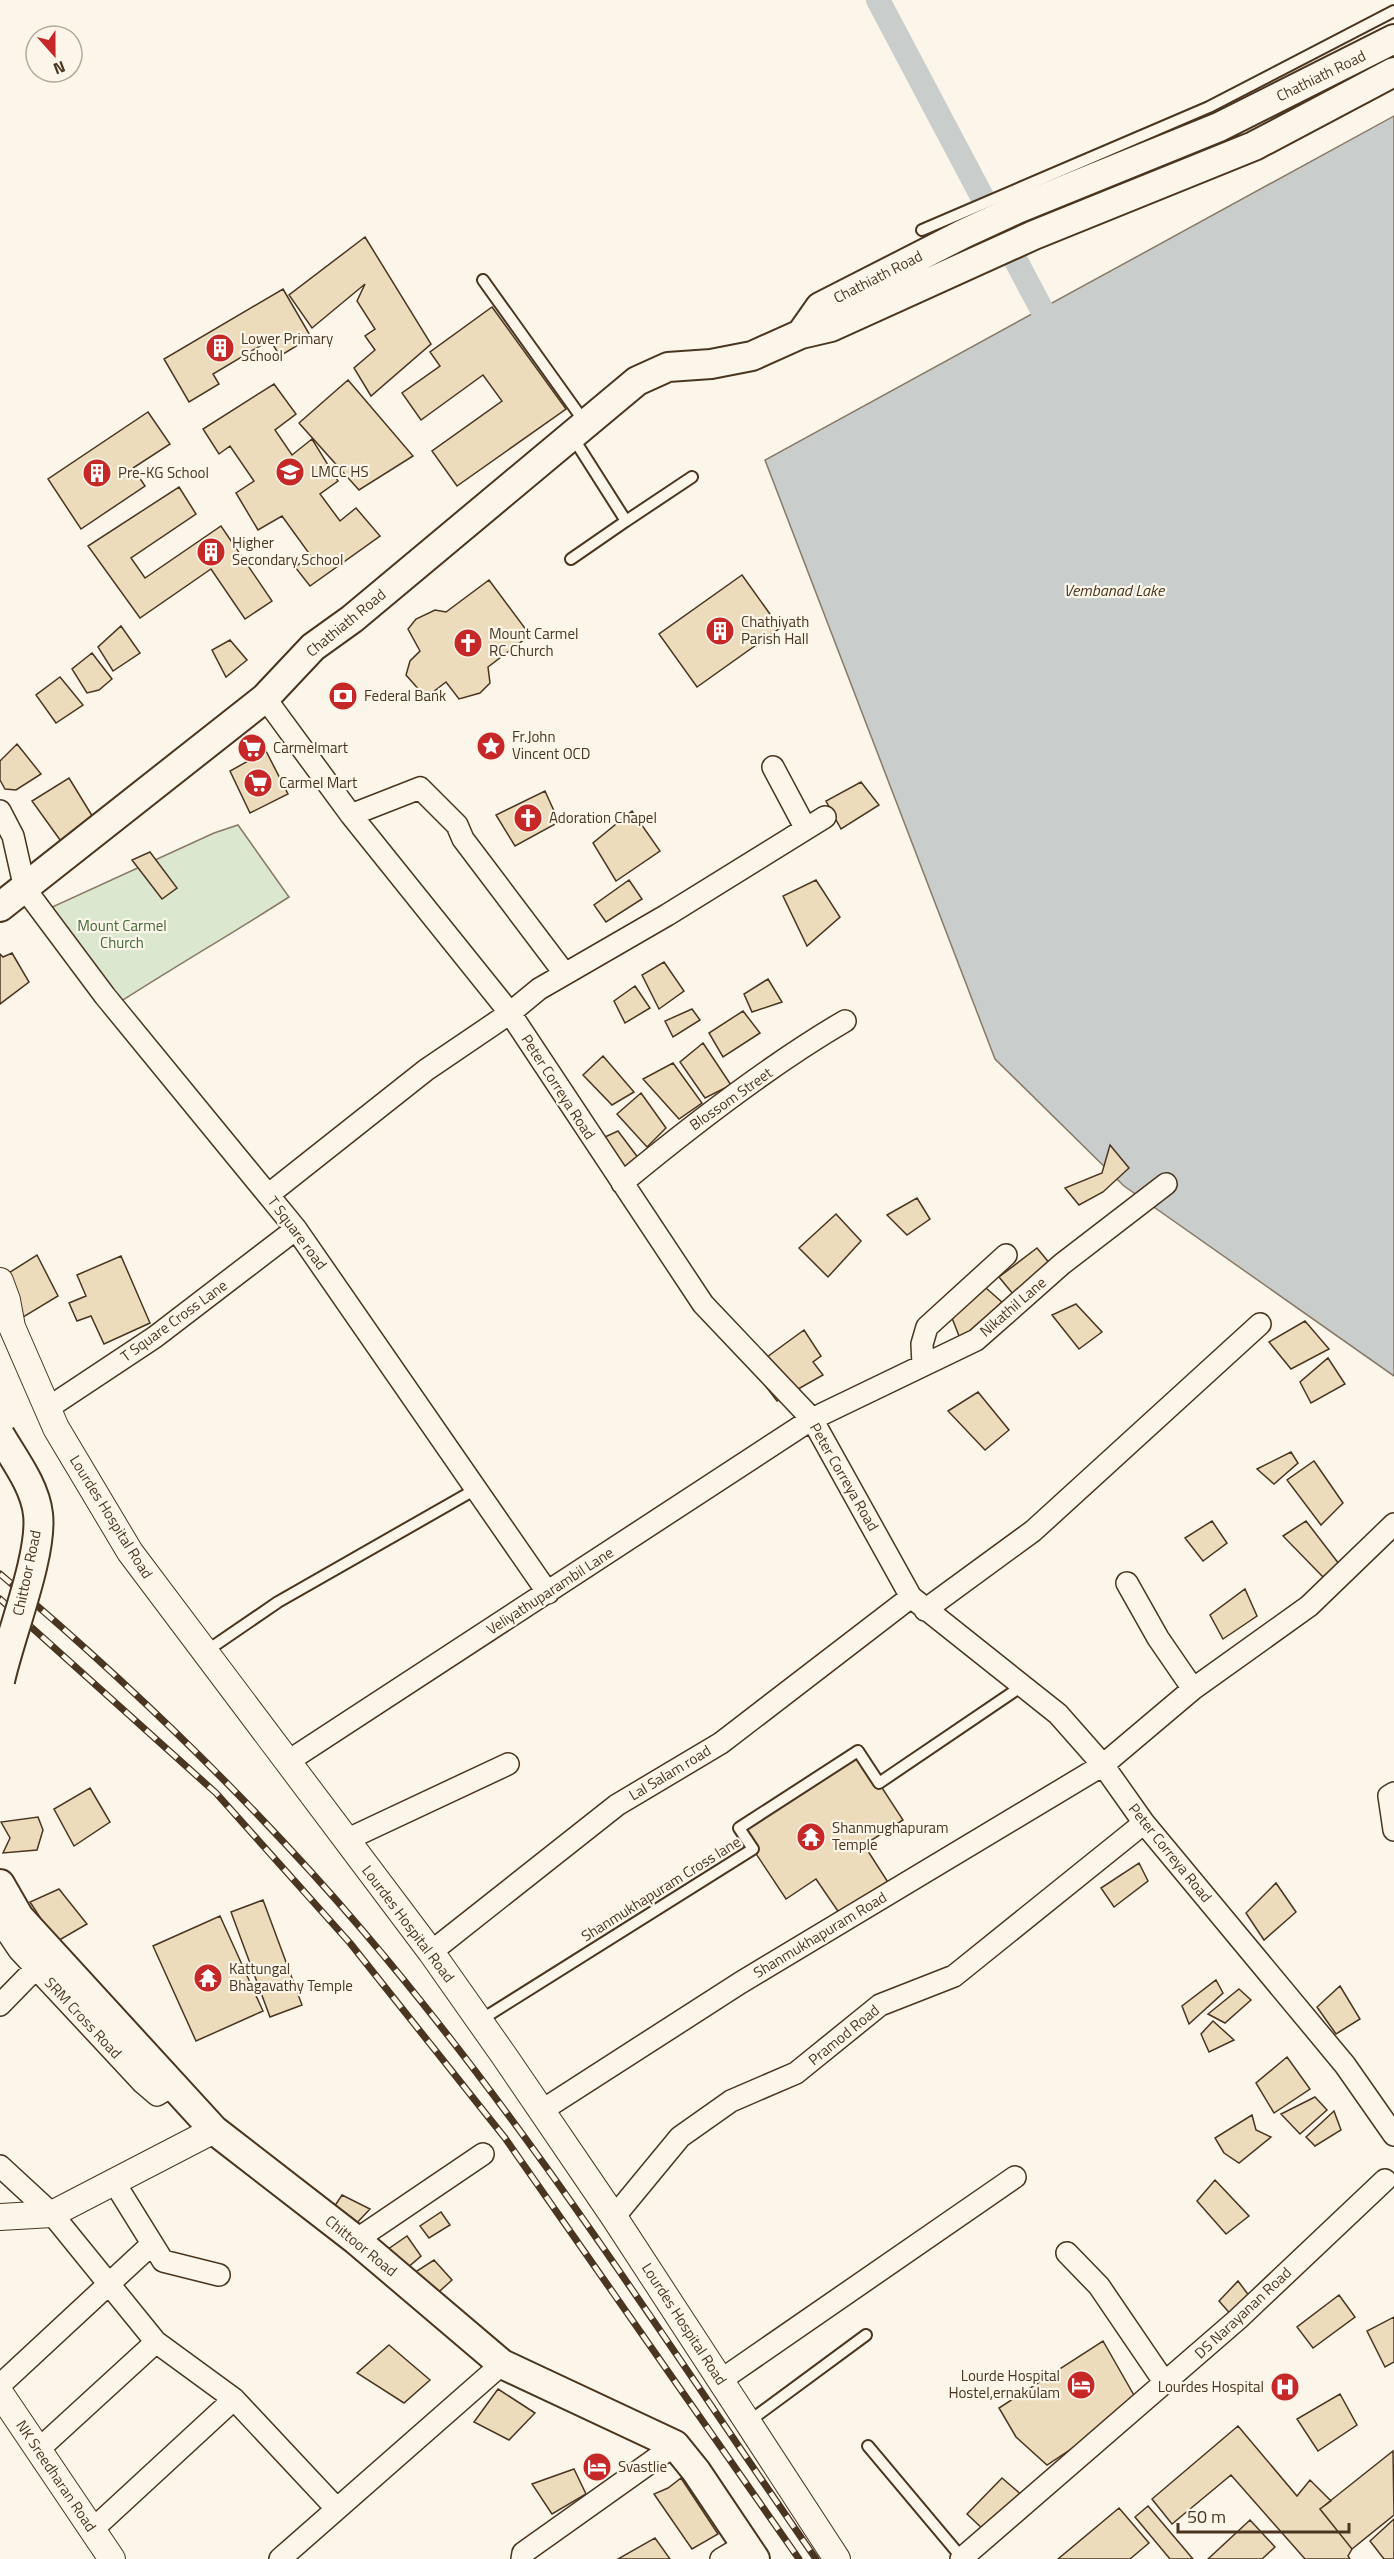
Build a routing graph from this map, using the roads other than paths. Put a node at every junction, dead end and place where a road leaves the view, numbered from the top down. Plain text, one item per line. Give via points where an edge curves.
1 (1394, 11) edge
2 (1394, 39) edge
3 (1394, 72) edge
4 (1214, 117) junction
5 (1043, 187) junction
6 (1046, 231) junction
7 (932, 252) junction
8 (483, 280) dead end
9 (579, 430) junction
10 (692, 477) dead end
11 (626, 521) junction
12 (571, 559) dead end
13 (264, 699) junction
14 (773, 767) dead end
15 (0, 811) edge
16 (351, 815) junction
17 (825, 818) dead end
18 (806, 829) junction
19 (25, 889) junction
20 (0, 907) edge
21 (565, 974) junction
22 (510, 1013) junction
23 (845, 1021) dead end
24 (622, 1183) junction
25 (1166, 1184) dead end
26 (268, 1195) junction
27 (296, 1229) junction
28 (1006, 1255) dead end
29 (0, 1281) edge
30 (1260, 1324) dead end
31 (922, 1365) junction
32 (48, 1408) junction
33 (812, 1419) junction
34 (0, 1435) edge
35 (476, 1489) junction
36 (1394, 1524) edge
37 (1127, 1583) dead end
38 (548, 1593) junction
39 (918, 1603) junction
40 (205, 1652) junction
41 (0, 1682) edge
42 (1022, 1686) junction
43 (1193, 1689) junction
44 (287, 1762) junction
45 (508, 1764) dead end
46 (1102, 1765) junction
47 (1394, 1793) edge
48 (1144, 1823) junction
49 (1394, 1830) edge
50 (346, 1840) junction
51 (0, 1884) edge
52 (0, 1922) edge
53 (431, 1952) junction
54 (36, 1968) junction
55 (0, 2005) edge
56 (479, 2021) junction
57 (170, 2081) junction
58 (541, 2111) junction
59 (214, 2130) junction
60 (1394, 2135) edge
61 (483, 2154) dead end
62 (0, 2166) edge
63 (1015, 2177) dead end
64 (114, 2182) junction
65 (1391, 2183) edge
66 (52, 2214) junction
67 (0, 2217) edge
68 (614, 2217) junction
69 (356, 2240) junction
70 (152, 2244) junction
71 (1067, 2253) dead end
72 (219, 2275) dead end
73 (108, 2284) junction
74 (866, 2335) dead end
75 (156, 2342) junction
76 (502, 2364) junction
77 (721, 2380) junction
78 (1165, 2383) junction
79 (0, 2385) edge
80 (0, 2393) edge
81 (234, 2399) junction
82 (748, 2422) junction
83 (675, 2445) junction
84 (868, 2446) dead end
85 (38, 2450) junction
86 (336, 2508) junction
87 (92, 2530) junction
88 (750, 2552) edge
89 (112, 2559) edge
90 (280, 2559) edge
91 (522, 2559) edge
92 (721, 2559) edge
93 (837, 2559) edge
94 (962, 2559) edge

1 - 4 lane
2 - 4 main road, Chathiath Road
3 - 6 main road, Chathiath Road via 1254,146
4 - 5 main road, Chathiath Road
5 - 6 main road
5 - 7 main road, Chathiath Road via 960,224
6 - 7 main road, Chathiath Road via 974,261
7 - 9 main road, Chathiath Road via 831,327 801,334 752,356 668,367 637,381
8 - 9 lane
9 - 11 lane
9 - 13 main road, Chathiath Road via 313,647
10 - 11 lane
11 - 12 lane
13 - 16 street, Peter Correya Road
13 - 19 main road, Chathiath Road
14 - 18 street
15 - 19 street via 13,836
16 - 21 street via 420,788 457,825 463,839
16 - 22 street, Peter Correya Road
17 - 18 street
18 - 21 street
19 - 20 main road, Chathiath Road
19 - 26 street, T Square road via 105,996
21 - 22 street via 538,989
22 - 24 street, Peter Correya Road
22 - 26 street via 426,1070
23 - 24 street, Blossom Street via 690,1128
24 - 33 street, Peter Correya Road via 704,1304
25 - 31 street, Nikathil Lane via 1062,1264 975,1340
26 - 27 street, T Square road
27 - 32 street, T Square Cross Lane via 155,1337
27 - 35 street, T Square road
28 - 31 street via 927,1327
29 - 32 street, Lourdes Hospital Road via 12,1327
30 - 39 street, Lal Salam road via 1033,1531
31 - 33 street, Nikathil Lane
32 - 40 street, Lourdes Hospital Road via 130,1552
33 - 38 street, Veliyathuparambil Lane
33 - 39 street, Peter Correya Road
34 - 41 main road, Chittoor Road, bridge via 29,1487 38,1515 32,1563
35 - 38 street, T Square road
35 - 40 lane via 278,1602
36 - 43 street, Shanmukhapuram Road via 1309,1606
37 - 43 street
38 - 44 street, Veliyathuparambil Lane
39 - 42 street, Peter Correya Road
39 - 53 street, Lal Salam road via 721,1743 616,1805
40 - 44 street, Lourdes Hospital Road
42 - 46 street, Peter Correya Road via 1058,1714
42 - 56 lane, Shanmukhapuram Cross lane via 879,1782 858,1751 739,1828 753,1849
43 - 46 street, Shanmukhapuram Road
44 - 50 street, Lourdes Hospital Road
45 - 50 street
46 - 48 street, Peter Correya Road
46 - 58 street, Shanmukhapuram Road via 740,1983
47 - 49 street via 1389,1796
48 - 60 street, Peter Correya Road via 1345,2065
48 - 68 street, Pramod Road via 954,1976 880,2005 796,2073 731,2101 680,2137
50 - 53 street, Lourdes Hospital Road
51 - 57 main road, Chittoor Road via 19,1917
52 - 54 street, SRM Cross Road
53 - 56 street, Lourdes Hospital Road
54 - 55 street
54 - 57 street, SRM Cross Road via 157,2095
56 - 58 street, Lourdes Hospital Road
57 - 59 main road, Chittoor Road
58 - 68 street, Lourdes Hospital Road
59 - 64 street
59 - 69 main road, Chittoor Road
61 - 69 street
62 - 66 street
63 - 77 street
64 - 66 street
64 - 70 street
65 - 78 street, DS Narayanan Road
66 - 67 street
66 - 73 street
68 - 77 street, Lourdes Hospital Road
69 - 76 main road, Chittoor Road
70 - 72 street via 163,2261
70 - 73 street
71 - 78 street via 1099,2286
73 - 75 street
73 - 79 street
74 - 82 lane
75 - 81 street
75 - 85 street
76 - 83 main road, Chittoor Road
76 - 86 street
77 - 82 street, Lourdes Hospital Road
78 - 94 street, DS Narayanan Road
80 - 85 street, NK Sreedharan Road
81 - 86 street
81 - 87 street
82 - 93 street, Lourdes Hospital Road
83 - 88 main road, Chittoor Road
83 - 91 street via 523,2553
84 - 94 lane
85 - 87 street, NK Sreedharan Road
86 - 90 street
87 - 89 street, NK Sreedharan Road
88 - 92 street

